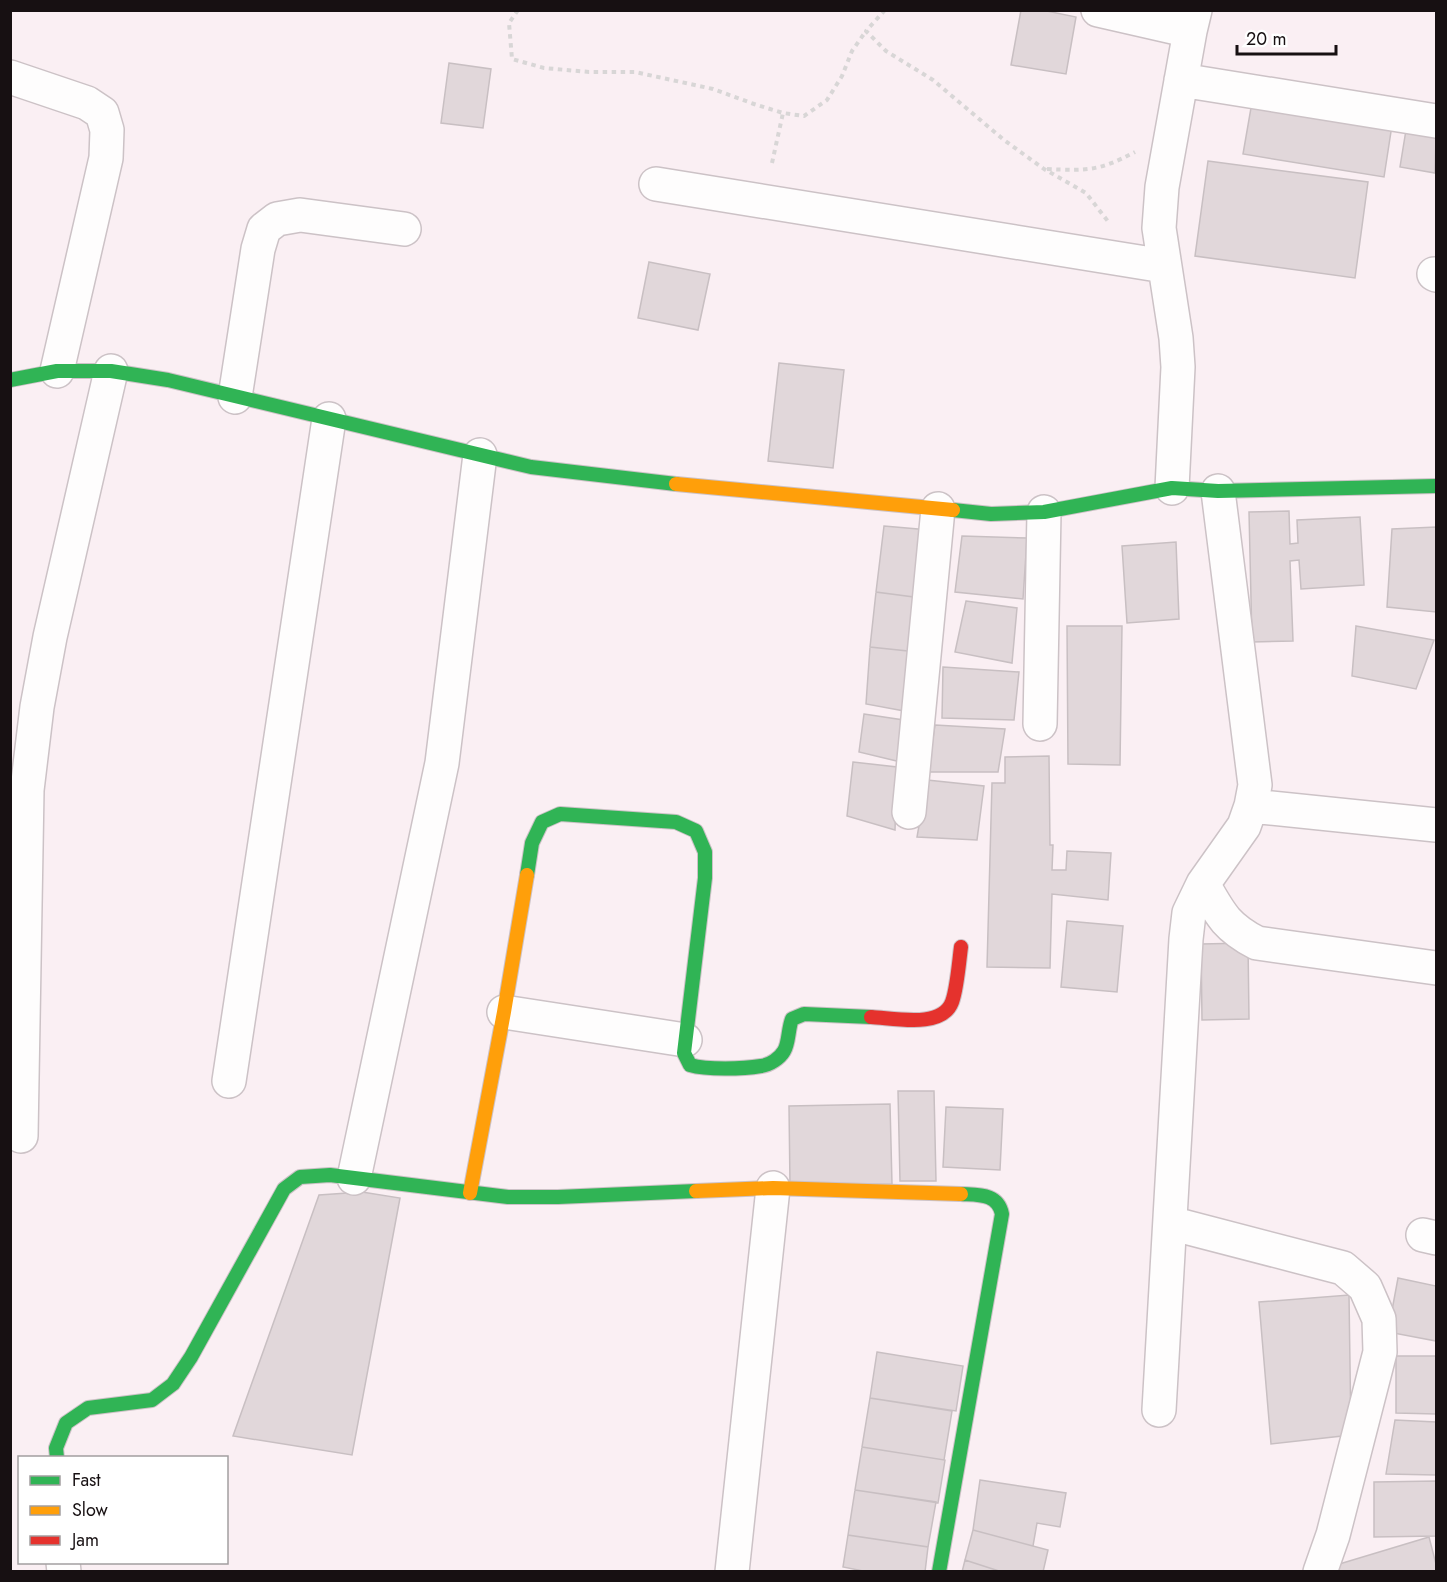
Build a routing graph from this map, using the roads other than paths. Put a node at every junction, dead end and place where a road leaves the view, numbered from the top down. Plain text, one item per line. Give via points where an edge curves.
1 (1098, 10) edge
2 (1192, 21) edge
3 (10, 77) edge
4 (1181, 80) junction
5 (1437, 121) edge
6 (656, 184) dead end
7 (404, 229) dead end
8 (1151, 264) junction
9 (57, 371) junction
10 (111, 371) junction
11 (10, 380) edge
12 (236, 397) junction
13 (329, 419) junction
14 (480, 454) junction
15 (1437, 486) edge
16 (1172, 488) junction
17 (1218, 490) junction
18 (938, 509) junction
19 (1044, 512) junction
20 (1040, 724) dead end
21 (1251, 807) junction
22 (909, 812) dead end
23 (1437, 825) edge
24 (1203, 884) junction
25 (962, 947) dead end
26 (1437, 968) edge
27 (504, 1012) junction
28 (685, 1040) junction
29 (229, 1081) dead end
30 (21, 1136) dead end
31 (354, 1178) junction
32 (773, 1188) junction
33 (470, 1193) junction
34 (1170, 1223) junction
35 (1159, 1410) dead end
36 (57, 1456) edge
37 (732, 1572) edge
38 (939, 1572) edge
39 (1320, 1572) edge

1 - 2 street
2 - 4 street
3 - 9 street via 87,103 102,113 107,130 106,158
4 - 5 street
4 - 8 street
6 - 8 street
7 - 12 street via 300,215 277,219 264,229
8 - 16 street via 1176,338
9 - 10 street
9 - 11 street
10 - 12 street
10 - 30 street via 50,637 34,730 27,790
12 - 13 street
13 - 14 street
13 - 29 street
14 - 18 street via 606,477
14 - 31 street via 442,763
15 - 17 street
16 - 17 street
16 - 19 street
17 - 21 street via 1255,785
18 - 19 street via 991,514
18 - 22 street
19 - 20 street
21 - 23 street
21 - 24 street via 1244,826
24 - 26 street via 1222,918 1239,934 1257,943
24 - 34 street via 1189,913 1186,939
25 - 28 street via 952,1003 941,1016 924,1020 804,1014 792,1019 786,1049 779,1058 763,1066 690,1065 684,1053
27 - 28 street
27 - 28 street via 532,843 542,822 560,814 676,822 696,831 705,852
27 - 33 street
31 - 33 street
31 - 36 street via 300,1178 284,1190 173,1384 152,1400 88,1408 66,1423
32 - 33 street via 558,1197
32 - 37 street
32 - 38 street via 982,1195 1001,1206
34 - 35 street
34 - 39 street via 1343,1268 1365,1287 1379,1318 1380,1352 1334,1535

